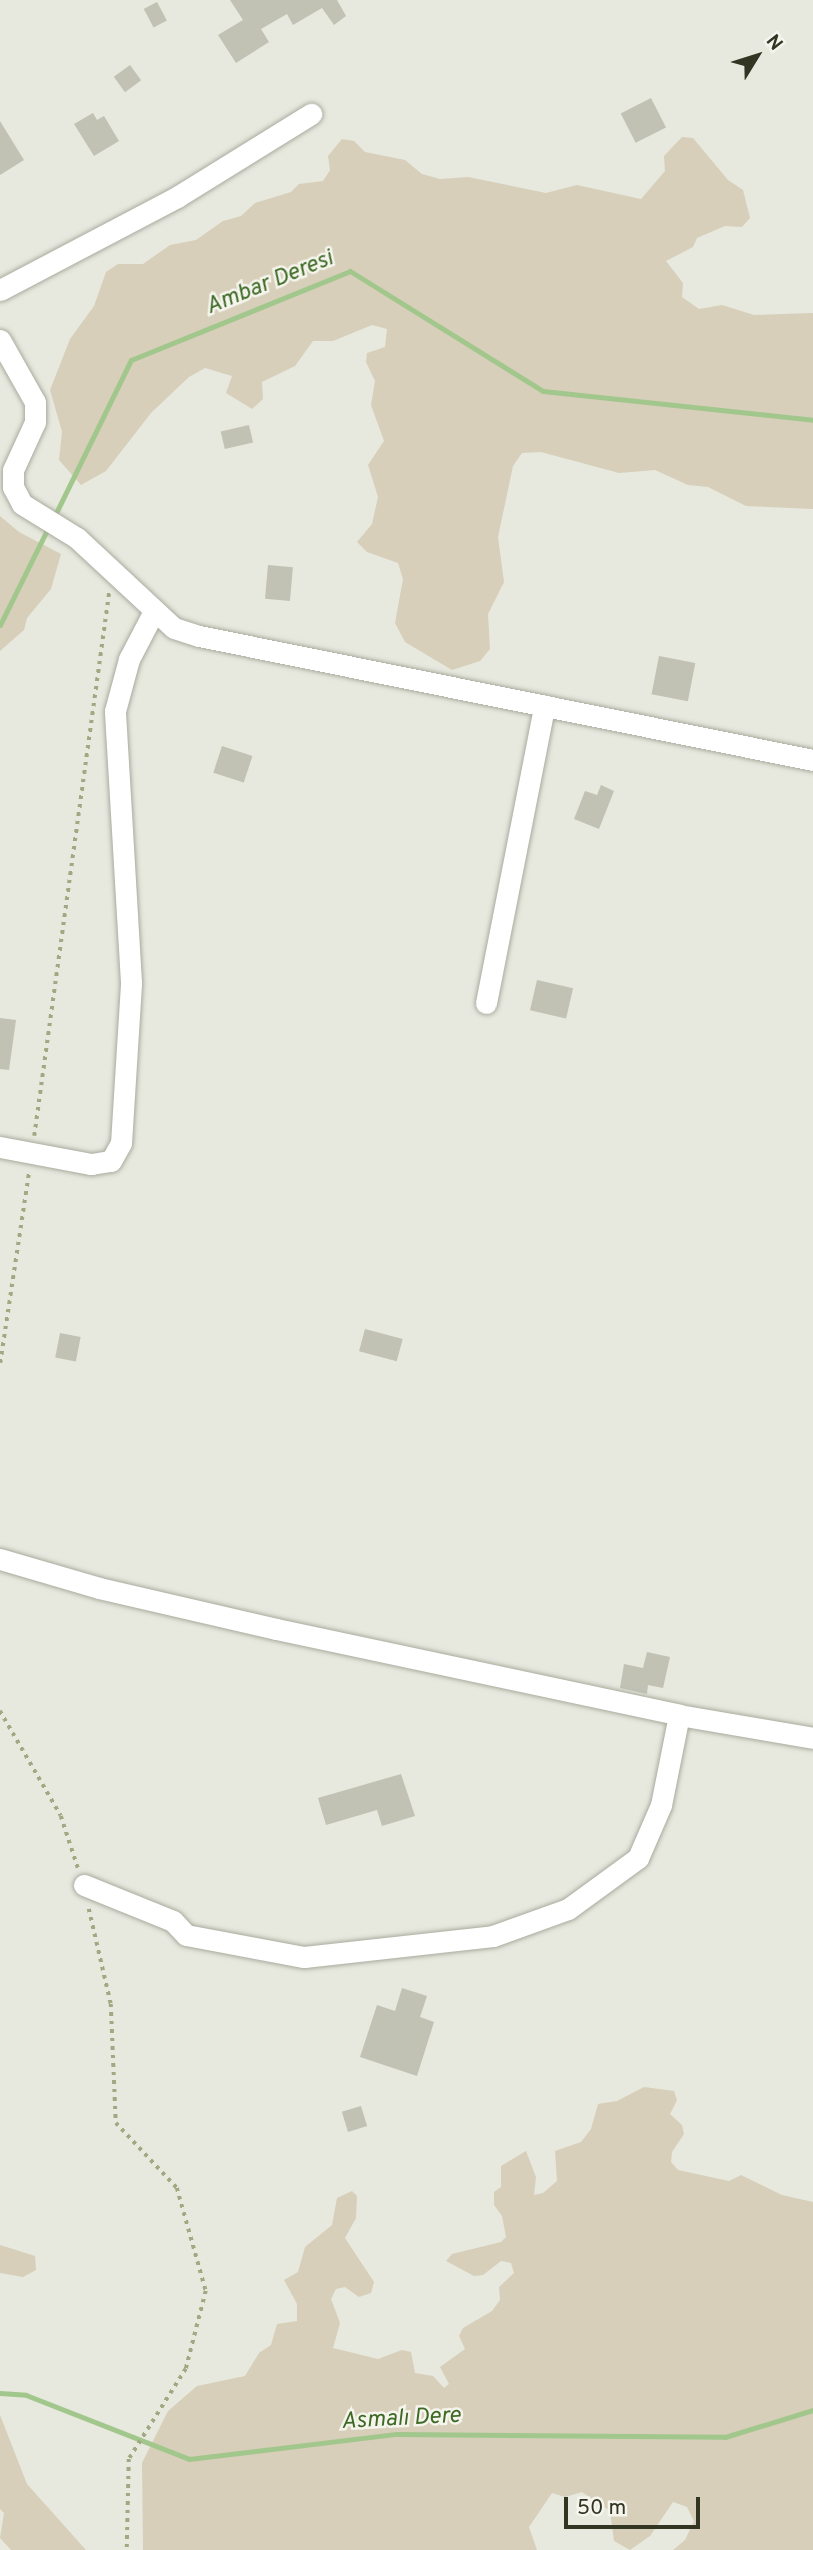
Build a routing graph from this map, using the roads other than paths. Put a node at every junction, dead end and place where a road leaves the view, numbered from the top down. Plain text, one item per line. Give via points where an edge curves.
1 (311, 114) dead end
2 (0, 290) edge
3 (0, 340) edge
4 (153, 613) junction
5 (544, 706) junction
6 (813, 760) edge
7 (486, 1003) dead end
8 (0, 1147) edge
9 (0, 1559) edge
10 (679, 1715) junction
11 (813, 1738) edge
12 (84, 1885) road end

1 - 2 street via 177,197
3 - 4 street via 35,402 35,422 13,470 13,487 22,504 62,528
4 - 5 street via 174,628 199,636
4 - 8 street via 129,659 115,711 131,982 121,1143 111,1161 90,1164
5 - 6 street
5 - 7 street
9 - 10 street via 111,1591
10 - 11 street
10 - 12 street via 661,1805 638,1858 568,1909 493,1936 304,1957 186,1935 173,1921

